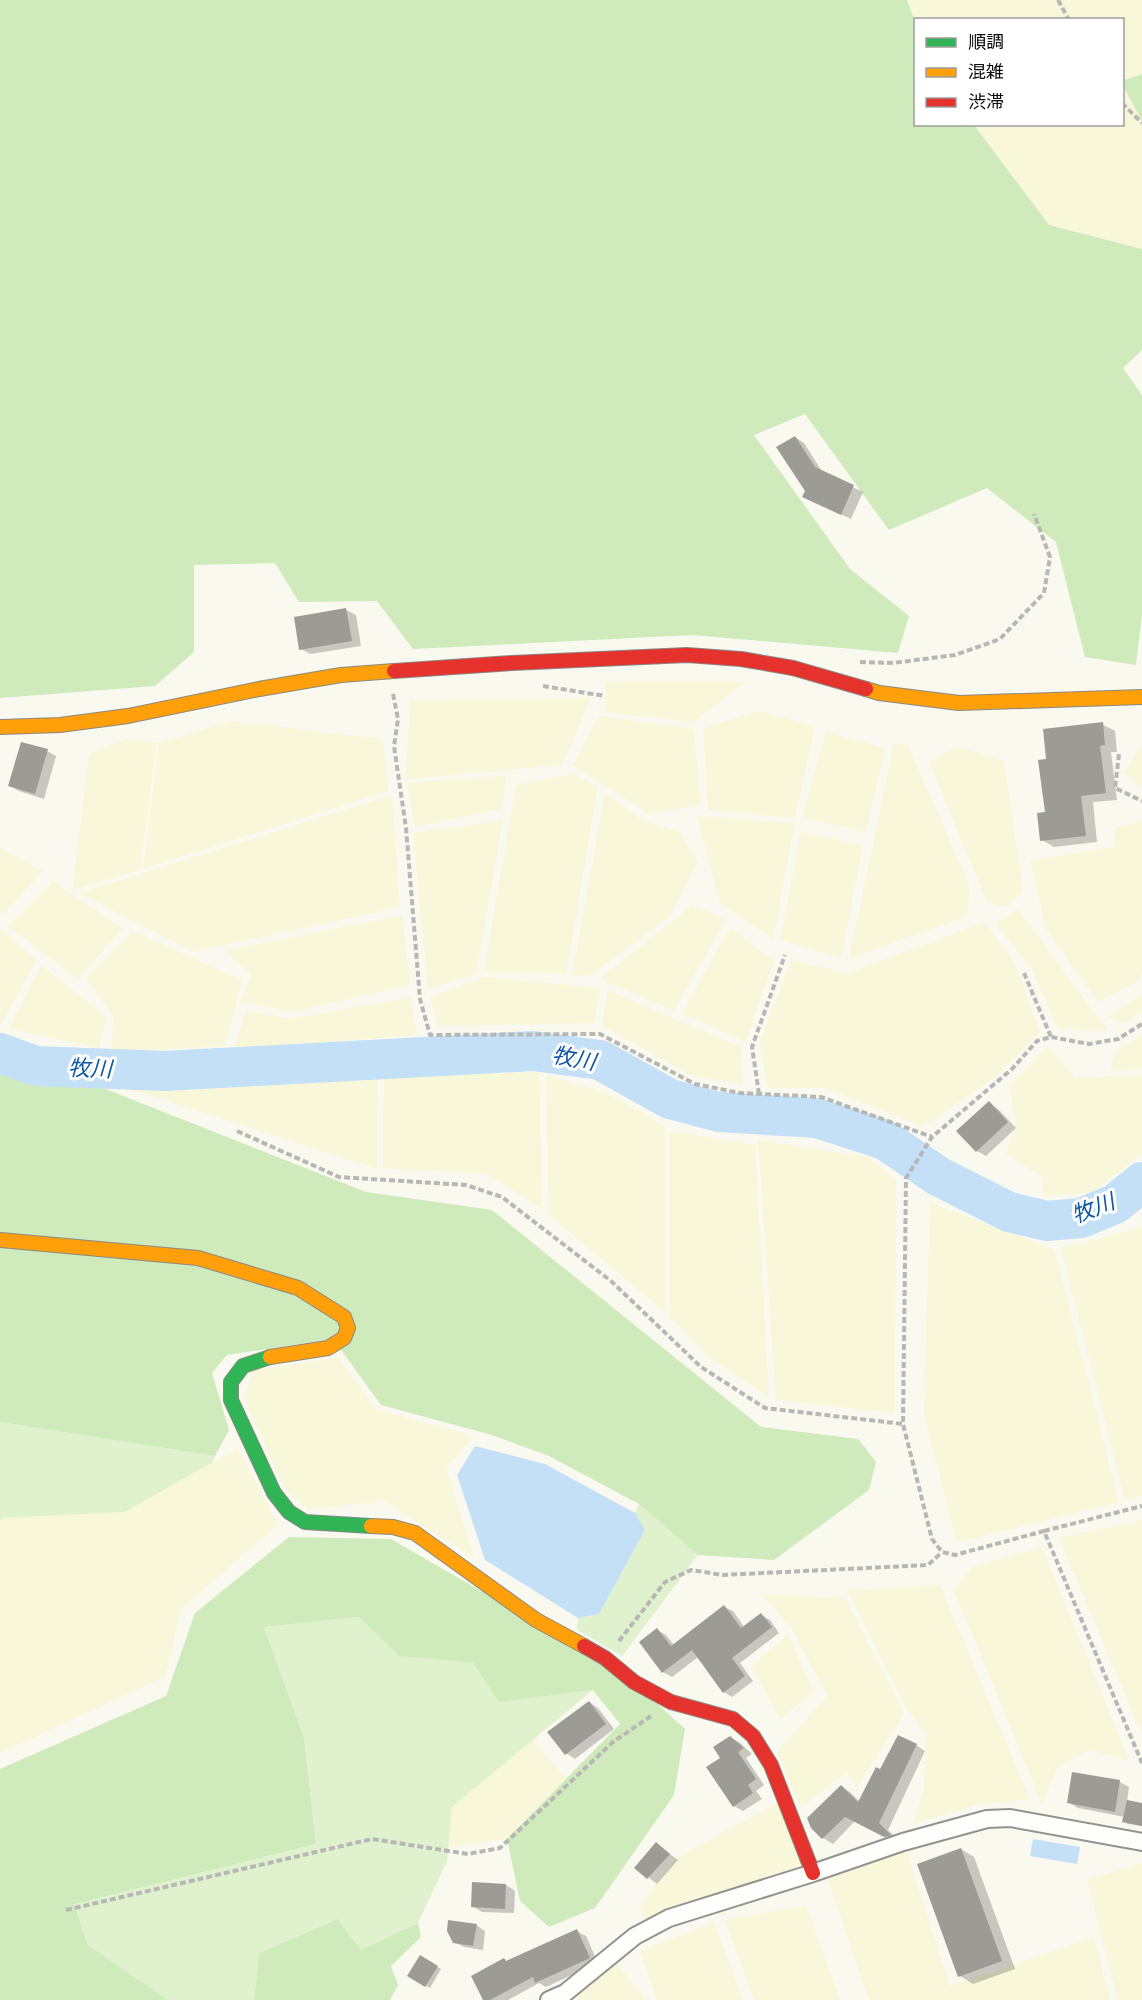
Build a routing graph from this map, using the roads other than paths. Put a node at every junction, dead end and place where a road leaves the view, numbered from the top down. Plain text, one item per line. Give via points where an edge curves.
1 (1142, 697) edge
2 (0, 727) edge
3 (0, 1240) edge
4 (1142, 1842) edge
5 (813, 1873) junction
6 (549, 2000) edge

1 - 2 street via 959,703 879,693 794,668 687,655 341,675 128,716 60,725
3 - 5 street via 198,1258 298,1288 344,1317 348,1328 344,1338 328,1348 260,1359 243,1365 231,1382 231,1400 281,1503 305,1522 393,1527 415,1533 536,1620 605,1658 634,1682 671,1702 733,1719 753,1736 771,1765
4 - 5 street via 1010,1818 987,1819
5 - 6 street via 669,1918 635,1936 565,1993

